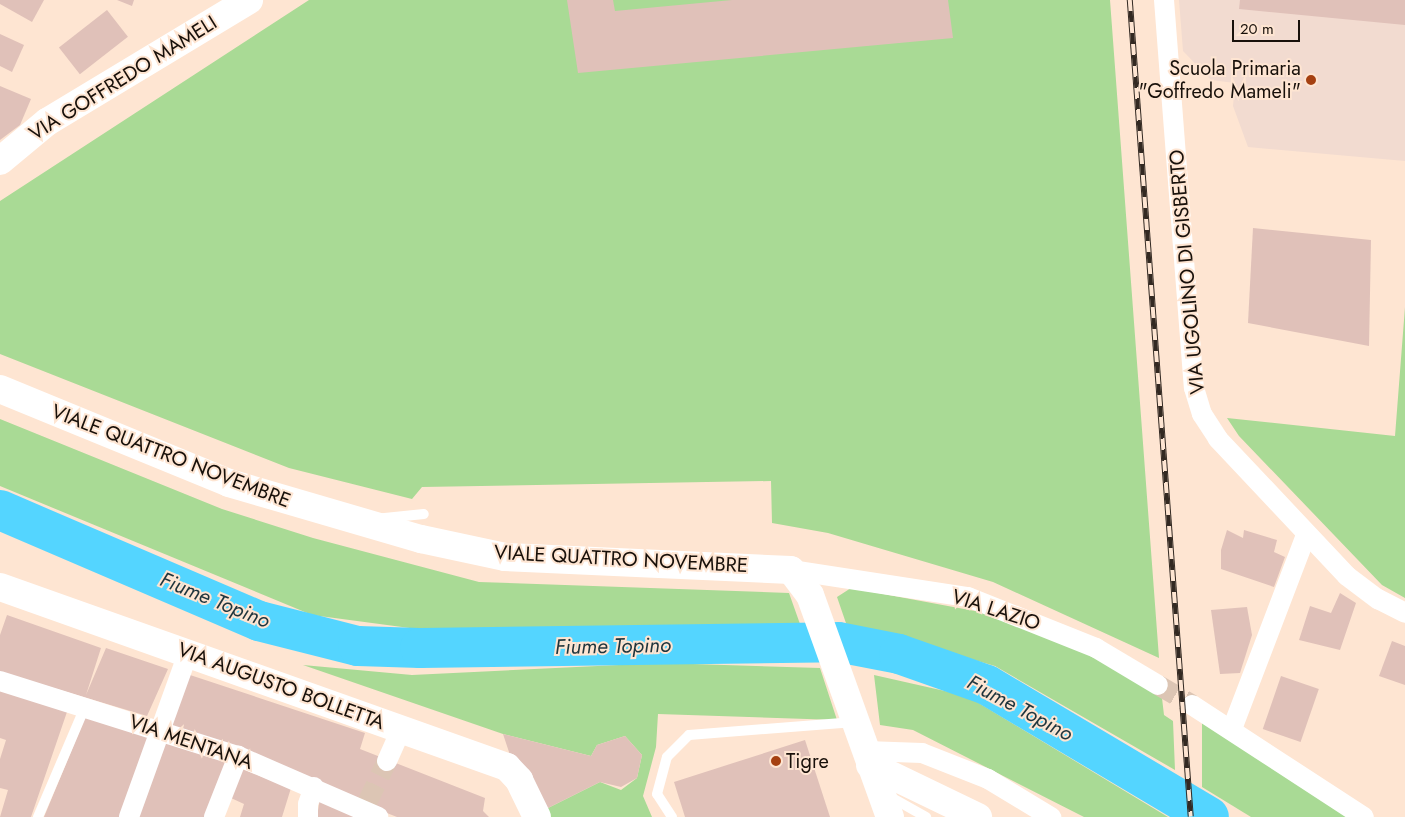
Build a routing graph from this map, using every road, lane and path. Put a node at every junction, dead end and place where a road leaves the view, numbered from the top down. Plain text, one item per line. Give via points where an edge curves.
1 (249, 0) edge
2 (1164, 0) edge
3 (0, 161) edge
4 (0, 389) edge
5 (424, 514) dead end
6 (359, 522) junction
7 (1306, 535) junction
8 (792, 570) junction
9 (0, 587) edge
10 (1405, 612) edge
11 (188, 653) junction
12 (0, 681) edge
13 (1158, 685) tunnel mouth
14 (1192, 705) tunnel mouth
15 (85, 706) junction
16 (855, 722) junction
17 (401, 729) junction
18 (1232, 729) junction
19 (161, 731) junction
20 (238, 756) junction
21 (868, 758) junction
22 (387, 761) tunnel mouth
23 (886, 804) edge
24 (306, 806) edge
25 (369, 810) edge
26 (38, 817) edge
27 (129, 817) edge
28 (214, 817) edge
29 (537, 817) edge
30 (672, 817) edge
31 (926, 817) edge
32 (978, 817) edge
33 (1051, 817) edge
34 (1364, 817) edge

1 - 3 main road, VIA GOFFREDO MAMELI via 47,122
2 - 7 street, VIA UGOLINO DI GISBERTO via 1194,388 1202,414 1218,439
4 - 6 main road, VIALE QUATTRO NOVEMBRE via 229,483
5 - 6 lane via 388,515
6 - 8 main road, VIALE QUATTRO NOVEMBRE via 505,556
7 - 10 street via 1347,576 1378,599
7 - 18 street
8 - 13 street, VIA LAZIO via 968,597 1096,648
8 - 16 main road via 810,595
9 - 11 main road, VIA AUGUSTO BOLLETTA
11 - 17 main road, VIA AUGUSTO BOLLETTA
11 - 19 street
12 - 15 street, VIA MENTANA
14 - 18 street
15 - 19 street, VIA MENTANA
15 - 26 lane
16 - 21 main road
16 - 30 lane via 688,735 667,757 657,794
17 - 22 street
17 - 29 main road, VIA AUGUSTO BOLLETTA via 507,766 519,780
18 - 34 street
19 - 20 street, VIA MENTANA
19 - 27 street
20 - 24 street, VIA MENTANA
20 - 28 street
21 - 23 main road
21 - 32 main road
21 - 33 street via 922,753 988,779
23 - 31 lane
24 - 25 street, VIA MENTANA

